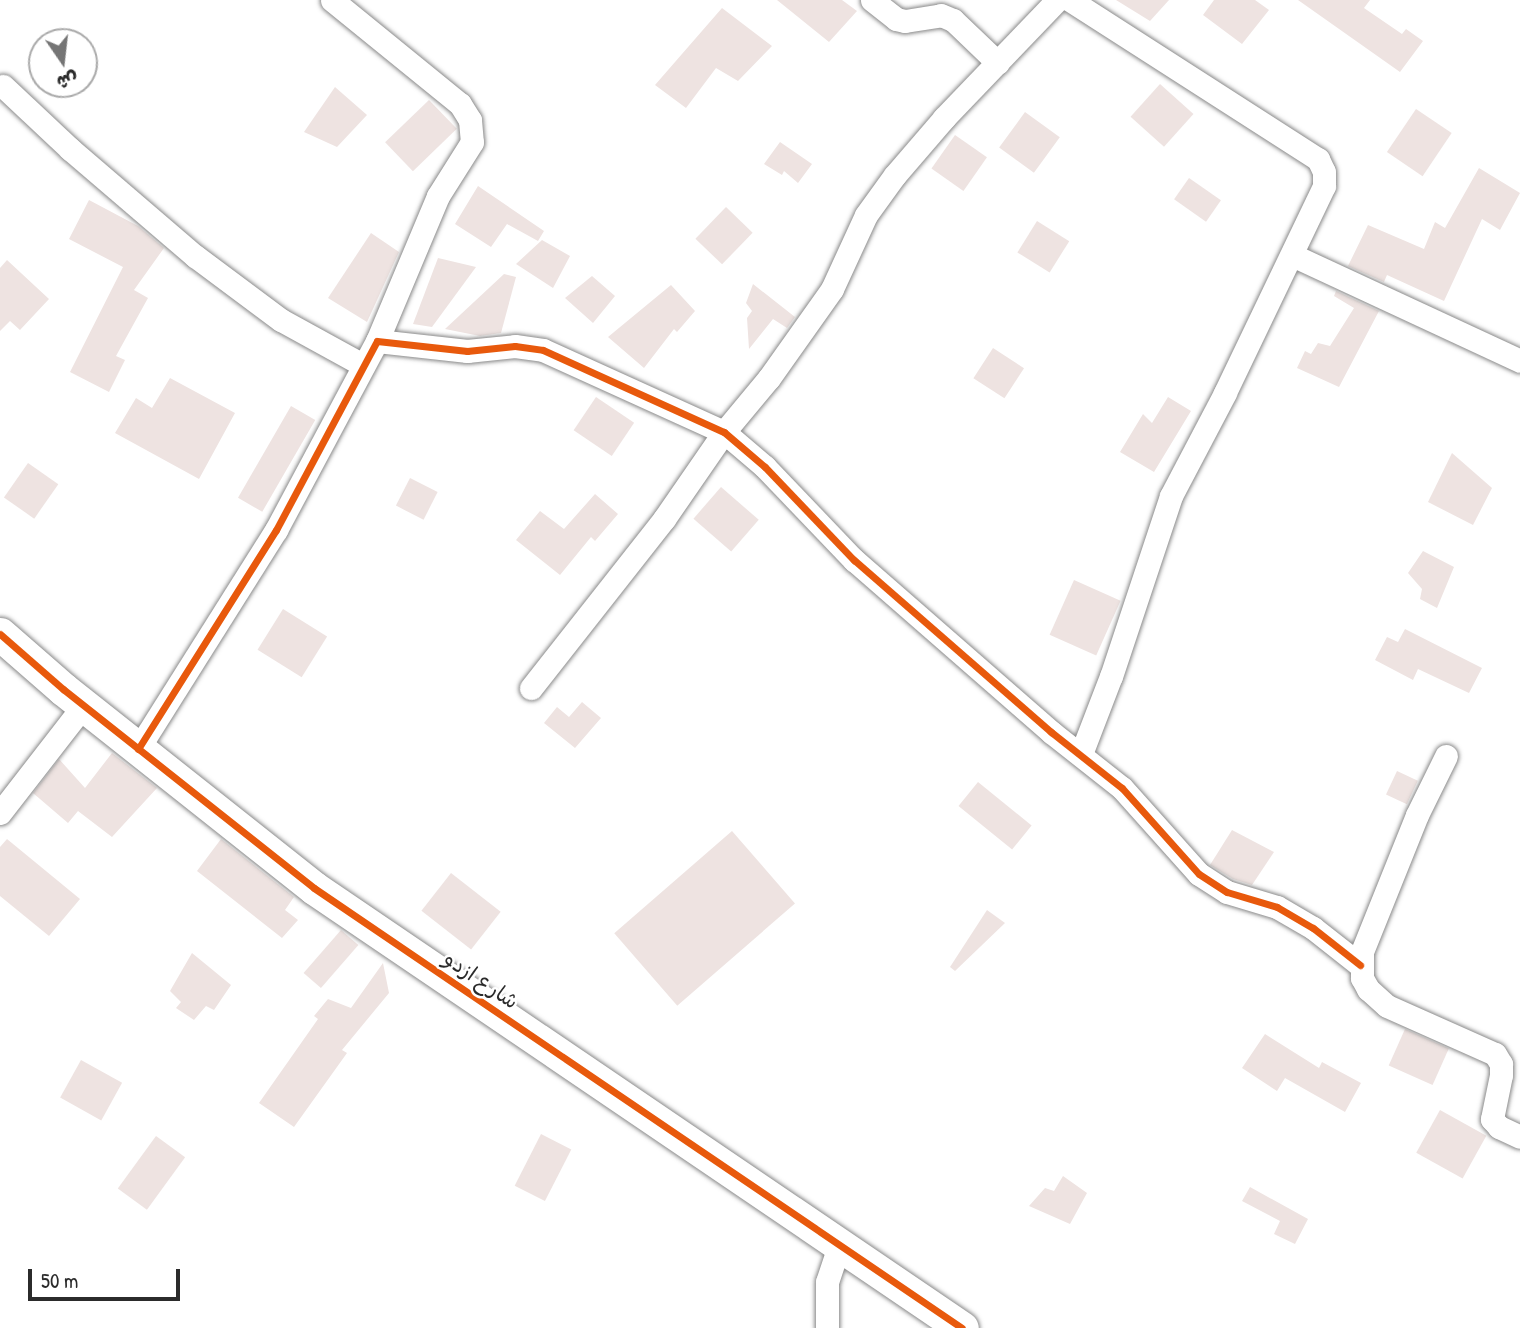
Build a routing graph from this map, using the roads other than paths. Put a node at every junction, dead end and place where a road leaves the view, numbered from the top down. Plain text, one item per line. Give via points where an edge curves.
1 (332, 0) edge
2 (872, 0) edge
3 (1056, 0) edge
4 (1070, 0) edge
5 (998, 63) junction
6 (3, 86) dead end
7 (1292, 255) junction
8 (377, 341) junction
9 (1520, 361) edge
10 (363, 365) junction
11 (724, 432) junction
12 (0, 634) edge
13 (531, 688) dead end
14 (83, 706) junction
15 (138, 749) junction
16 (1081, 754) junction
17 (1446, 756) dead end
18 (0, 813) edge
19 (1360, 965) junction
20 (1520, 1137) edge
21 (840, 1243) junction
22 (827, 1328) edge
23 (962, 1328) edge

1 - 8 street via 460,104 470,120 472,142 438,196
2 - 5 street via 896,19 941,15 953,20
3 - 5 street
4 - 7 street via 1318,159 1324,186
5 - 11 street via 895,175 866,215 832,289 769,379
6 - 10 street via 195,256 281,320
7 - 9 street
7 - 16 street via 1171,496
8 - 10 street
8 - 11 street via 467,351 515,346 543,349
10 - 15 street via 276,530
11 - 13 street via 664,519
11 - 16 street via 765,467 854,560
12 - 14 street, شارع ازدو
14 - 15 street, شارع ازدو
14 - 18 street
15 - 21 street, شارع ازدو via 314,888
16 - 19 street via 1122,788 1199,874 1227,892 1277,907
17 - 19 street via 1412,827
19 - 20 street via 1368,989 1387,1006 1495,1054 1501,1075 1492,1119
21 - 22 street via 827,1282
21 - 23 street, شارع ازدو

